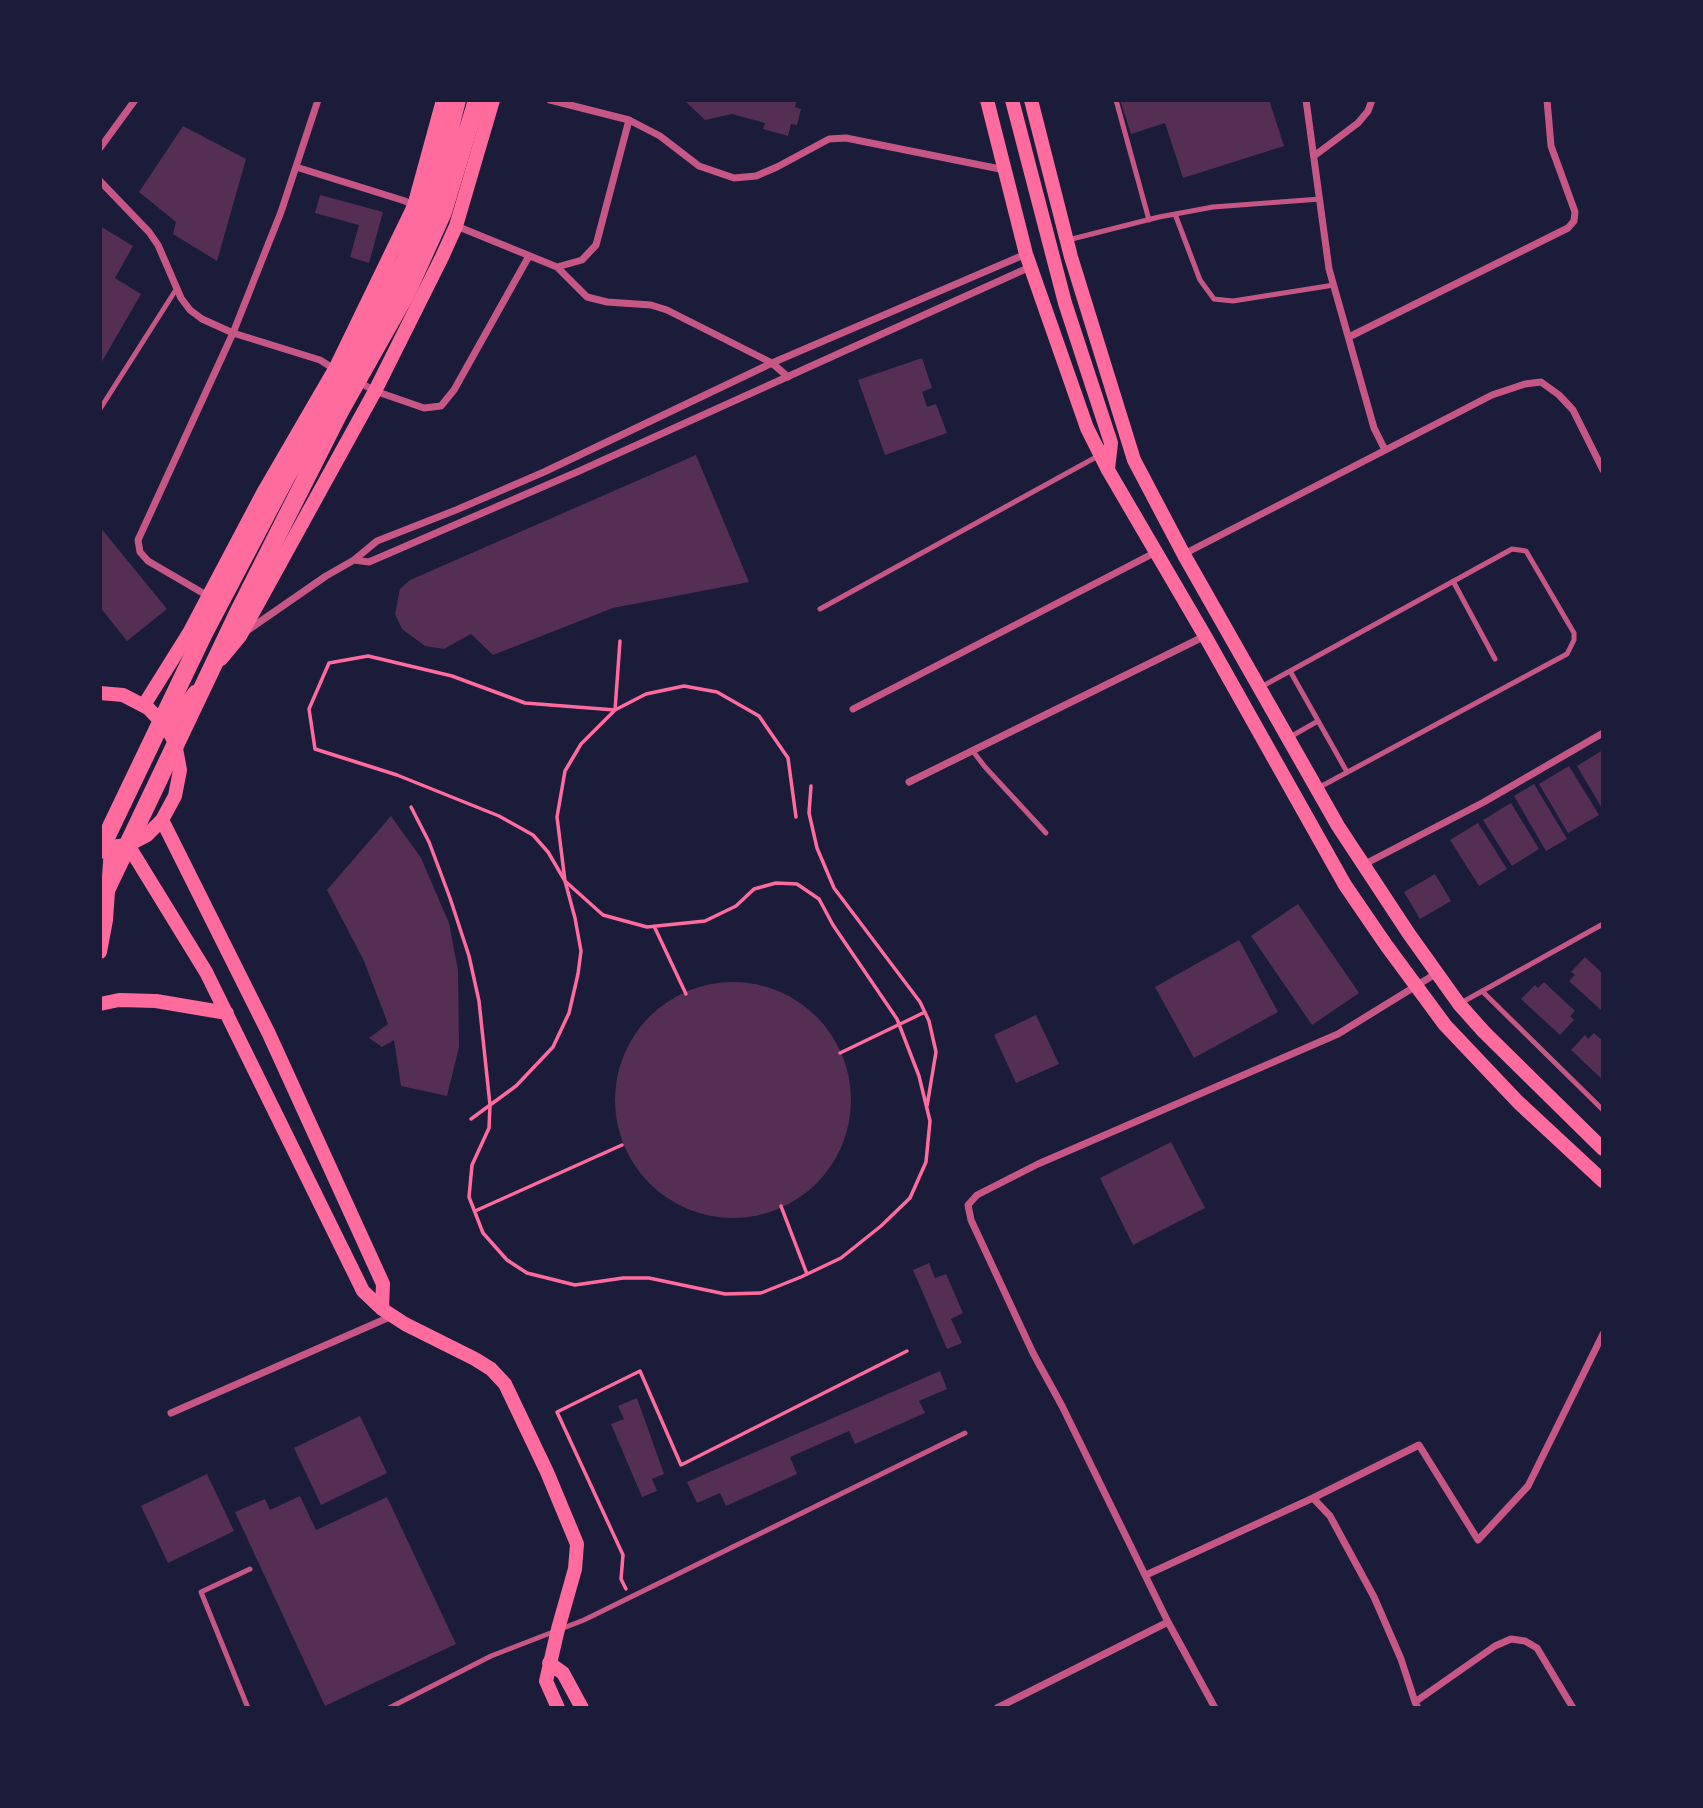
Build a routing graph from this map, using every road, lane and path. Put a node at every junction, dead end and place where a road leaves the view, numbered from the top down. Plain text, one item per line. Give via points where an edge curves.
1 (135, 100) edge
2 (318, 100) edge
3 (443, 100) edge
4 (457, 100) edge
5 (477, 100) edge
6 (493, 100) edge
7 (550, 100) edge
8 (987, 100) edge
9 (1012, 100) edge
10 (1031, 100) edge
11 (1116, 100) edge
12 (1306, 100) edge
13 (1373, 100) edge
14 (1547, 100) edge
15 (629, 120) junction
16 (100, 148) edge
17 (1314, 156) junction
18 (296, 167) junction
19 (1006, 170) junction
20 (100, 181) edge
21 (1320, 199) junction
22 (414, 206) junction
23 (1175, 214) junction
24 (1149, 220) junction
25 (456, 226) junction
26 (1067, 241) junction
27 (529, 256) junction
28 (1028, 260) junction
29 (557, 267) junction
30 (1334, 285) junction
31 (177, 288) junction
32 (233, 333) junction
33 (1349, 337) junction
34 (772, 363) junction
35 (335, 369) junction
36 (788, 377) junction
37 (375, 391) junction
38 (100, 409) edge
39 (638, 427) junction
40 (644, 441) junction
41 (1106, 449) junction
42 (1385, 450) junction
43 (1134, 460) junction
44 (1603, 470) edge
45 (1156, 552) junction
46 (1184, 555) junction
47 (354, 560) junction
48 (1453, 581) junction
49 (208, 597) junction
50 (820, 610) dead end
51 (240, 636) junction
52 (1206, 636) junction
53 (620, 641) dead end
54 (1495, 659) dead end
55 (1290, 671) junction
56 (1259, 688) junction
57 (100, 693) edge
58 (144, 705) junction
59 (853, 709) dead end
60 (615, 710) junction
61 (1318, 721) junction
62 (167, 727) junction
63 (1603, 733) edge
64 (1287, 738) junction
65 (972, 750) junction
66 (1347, 772) junction
67 (909, 782) dead end
68 (811, 786) dead end
69 (1316, 789) junction
70 (411, 807) dead end
71 (796, 817) dead end
72 (162, 820) junction
73 (1046, 833) dead end
74 (128, 845) junction
75 (104, 849) edge
76 (1363, 865) junction
77 (565, 881) junction
78 (100, 903) edge
79 (1603, 924) edge
80 (654, 926) junction
81 (100, 952) edge
82 (1437, 973) junction
83 (1415, 987) junction
84 (1482, 991) junction
85 (686, 994) dead end
86 (100, 1004) edge
87 (1460, 1004) junction
88 (925, 1012) junction
89 (227, 1013) junction
90 (899, 1025) junction
91 (840, 1053) dead end
92 (490, 1105) junction
93 (927, 1108) junction
94 (1603, 1110) edge
95 (471, 1119) dead end
96 (622, 1145) dead end
97 (1603, 1149) edge
98 (1603, 1181) edge
99 (781, 1206) dead end
100 (475, 1210) junction
101 (807, 1274) junction
102 (387, 1312) junction
103 (1603, 1335) edge
104 (906, 1351) dead end
105 (171, 1413) dead end
106 (965, 1433) dead end
107 (1314, 1498) junction
108 (250, 1569) dead end
109 (1146, 1575) junction
110 (621, 1579) dead end
111 (1168, 1622) junction
112 (558, 1629) junction
113 (549, 1663) junction
114 (1416, 1705) edge
115 (248, 1708) edge
116 (390, 1708) edge
117 (558, 1708) edge
118 (582, 1708) edge
119 (997, 1708) edge
120 (1215, 1708) edge
121 (1573, 1708) edge

1 - 16 street
2 - 18 street
3 - 22 main road
4 - 75 main road via 437,177 405,261 204,633
5 - 78 main road via 443,212 406,294 244,601
6 - 25 main road
7 - 15 street
8 - 19 main road
9 - 41 main road via 1065,303 1105,426
10 - 26 main road
11 - 24 lane
12 - 17 street
13 - 17 street via 1358,123
14 - 33 street via 1549,135 1574,221
15 - 19 street via 660,136 699,166 734,178 756,176 829,139 846,138
15 - 29 street via 596,245 582,260
17 - 21 street
18 - 22 street
18 - 32 street
19 - 28 main road
20 - 31 street via 158,244
21 - 23 lane
21 - 30 street
22 - 25 street
22 - 35 main road
23 - 24 lane
23 - 30 lane via 1200,280 1214,299
24 - 26 lane
25 - 27 street
25 - 37 main road
26 - 43 main road
27 - 29 street
27 - 37 street via 442,406 424,408
28 - 34 street
28 - 36 street
28 - 41 main road via 1087,428
29 - 34 street via 587,298 667,310
30 - 33 street
31 - 32 street via 190,310
31 - 38 lane
32 - 35 street
32 - 49 street via 138,540 148,561
33 - 42 street via 1374,428
34 - 36 street
34 - 39 street
35 - 37 street
35 - 49 main road
36 - 40 street
37 - 51 main road
39 - 40 street
39 - 47 street via 377,541
40 - 47 street via 369,562
41 - 43 main road
41 - 45 main road via 1108,470
41 - 50 lane
42 - 44 street via 1492,395 1541,382 1573,410
42 - 46 street
43 - 46 main road
45 - 52 main road
45 - 59 street
46 - 56 main road
47 - 51 street
48 - 54 lane
48 - 55 lane
48 - 66 lane via 1512,548 1526,551 1573,633 1572,647 1567,654
49 - 58 main road
51 - 62 main road
52 - 65 street
52 - 83 main road via 1345,885
53 - 60 path
55 - 56 lane
55 - 61 lane
56 - 64 main road
57 - 58 main road via 123,695
58 - 62 main road
60 - 71 path via 646,694 684,686 717,692 759,716 788,758
60 - 77 path via 581,744 565,771 557,817
60 - 77 path via 526,703 452,676 368,656 328,663 309,709 315,749 397,775 499,816 533,835
61 - 64 lane
61 - 66 lane
62 - 72 main road via 180,770 175,796
63 - 76 street via 1484,803
64 - 69 main road
65 - 67 street
65 - 73 lane
66 - 69 lane
68 - 88 path via 809,813 834,888
69 - 76 main road
70 - 92 path via 429,842 469,956
72 - 74 main road
72 - 102 main road via 269,1034 383,1284
74 - 75 main road
74 - 89 main road
75 - 81 main road via 106,920
76 - 82 main road
77 - 80 path via 603,915
77 - 92 path via 581,951 569,1013 553,1047 516,1086
79 - 84 lane
80 - 85 path
80 - 90 path via 705,920 736,906 754,889 797,884 819,899
82 - 83 street
82 - 87 main road
83 - 98 main road via 1518,1102
83 - 109 street via 1338,1034 1038,1164 977,1195 968,1205 1033,1353
84 - 87 lane
84 - 94 lane
86 - 89 main road via 156,1001
87 - 97 main road
88 - 90 path
88 - 93 path via 936,1052
89 - 102 main road via 363,1291
90 - 91 path
90 - 93 path
92 - 95 path
92 - 100 path via 489,1128 472,1165 470,1197
93 - 101 path via 926,1162 910,1198 841,1258
96 - 100 path
99 - 101 path
100 - 101 path via 483,1233 507,1260 527,1273 575,1285 649,1278 725,1294 761,1293
102 - 105 street
102 - 112 main road via 475,1359 505,1384 577,1544 575,1569
103 - 107 street via 1528,1486 1478,1540 1419,1446
104 - 110 path via 681,1465 640,1371 557,1412 623,1555
106 - 112 lane
107 - 109 street
107 - 114 street via 1330,1516 1374,1597
108 - 115 lane via 201,1592
109 - 111 street
111 - 119 street
111 - 120 street
112 - 113 main road
112 - 116 lane via 491,1656
113 - 117 main road via 546,1681
113 - 118 main road via 563,1673
114 - 121 street via 1511,1639 1537,1648

